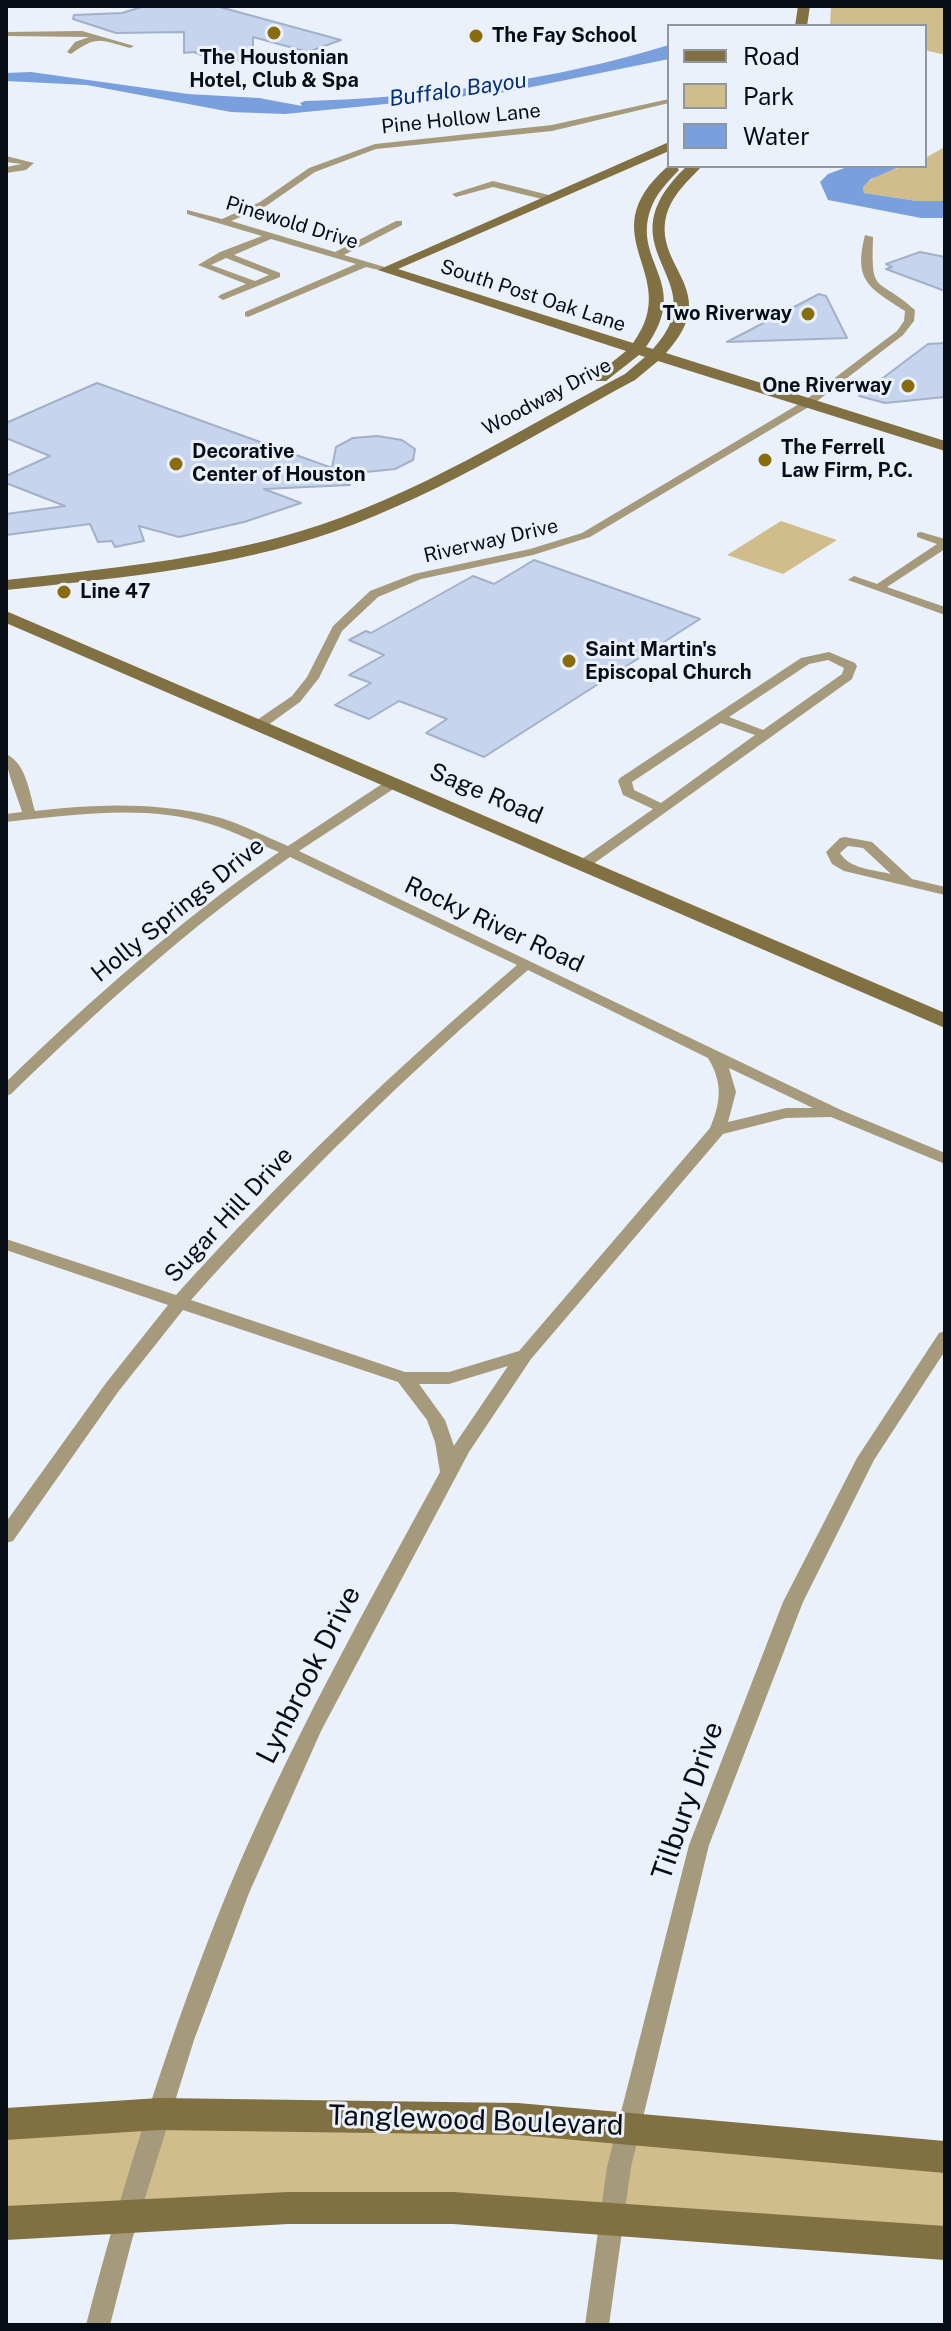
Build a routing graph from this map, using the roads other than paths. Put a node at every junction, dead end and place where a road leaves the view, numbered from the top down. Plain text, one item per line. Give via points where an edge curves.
1 (804, 6) edge
2 (801, 23) edge
3 (6, 34) edge
4 (96, 37) junction
5 (130, 46) dead end
6 (71, 52) dead end
7 (667, 101) edge
8 (667, 149) edge
9 (6, 159) edge
10 (684, 168) edge
11 (685, 168) edge
12 (6, 170) edge
13 (456, 194) dead end
14 (550, 198) junction
15 (190, 212) dead end
16 (642, 214) junction
17 (659, 214) junction
18 (224, 221) junction
19 (399, 223) dead end
20 (270, 236) junction
21 (868, 237) dead end
22 (223, 254) junction
23 (336, 255) junction
24 (365, 264) junction
25 (650, 264) junction
26 (670, 264) junction
27 (385, 270) junction
28 (255, 284) junction
29 (223, 297) dead end
30 (248, 314) dead end
31 (636, 350) junction
32 (656, 357) junction
33 (679, 364) junction
34 (624, 381) junction
35 (808, 403) junction
36 (527, 426) junction
37 (945, 446) edge
38 (382, 500) junction
39 (921, 535) dead end
40 (945, 544) edge
41 (6, 574) edge
42 (854, 580) dead end
43 (6, 585) edge
44 (878, 588) junction
45 (945, 611) edge
46 (6, 616) edge
47 (719, 718) junction
48 (259, 725) junction
49 (763, 734) junction
50 (6, 759) edge
51 (393, 783) junction
52 (664, 809) junction
53 (29, 814) junction
54 (6, 818) edge
55 (288, 851) junction
56 (584, 864) junction
57 (906, 880) junction
58 (945, 891) edge
59 (527, 964) junction
60 (945, 1021) edge
61 (715, 1056) junction
62 (6, 1091) edge
63 (835, 1113) junction
64 (717, 1130) junction
65 (945, 1159) edge
66 (6, 1244) edge
67 (180, 1302) junction
68 (945, 1337) edge
69 (525, 1355) junction
70 (404, 1378) junction
71 (448, 1474) junction
72 (6, 1536) edge
73 (159, 2114) junction
74 (6, 2124) edge
75 (628, 2126) junction
76 (945, 2157) edge
77 (128, 2216) junction
78 (612, 2217) junction
79 (6, 2223) edge
80 (945, 2243) edge
81 (98, 2325) edge
82 (597, 2325) edge

1 - 2 main road
3 - 4 street
4 - 5 street
4 - 6 street
7 - 18 street, Pine Hollow Lane via 552,128 375,147 312,170 263,204
8 - 14 main road, South Post Oak Lane
9 - 12 street via 30,163
10 - 16 main road via 651,193
11 - 17 main road
13 - 14 street via 493,184
14 - 27 main road, South Post Oak Lane
15 - 18 street, Pinewold Drive
16 - 17 main road
16 - 25 main road, Woodway Drive via 640,241
17 - 26 main road, Woodway Drive via 659,242
18 - 20 street, Pinewold Drive
19 - 23 street
20 - 22 street
20 - 23 street, Pinewold Drive
21 - 35 street, Riverway Drive via 867,275 910,310 909,321
22 - 28 street via 203,265
22 - 28 street via 277,275
23 - 24 street, Pinewold Drive
24 - 27 street, Pinewold Drive
24 - 30 street
25 - 26 main road
25 - 31 main road, Woodway Drive via 660,301 655,326
26 - 32 main road, Woodway Drive via 684,302 676,331
27 - 31 main road, South Post Oak Lane
28 - 29 street
31 - 32 main road, South Post Oak Lane
31 - 36 main road, Woodway Drive
32 - 33 main road, South Post Oak Lane
32 - 34 main road, Woodway Drive
33 - 34 main road
33 - 35 main road, South Post Oak Lane
34 - 36 main road, Woodway Drive
35 - 37 main road, South Post Oak Lane
35 - 48 street, Riverway Drive via 586,535 418,576 374,594 337,629 313,678 296,699
36 - 38 main road, Woodway Drive
38 - 41 main road, Woodway Drive via 226,544
38 - 43 main road, Woodway Drive via 307,535 246,552 171,567
39 - 40 street
40 - 44 street
42 - 44 street
44 - 45 street
46 - 48 main road, Sage Road
47 - 49 street
47 - 49 street via 813,657 835,657 851,666 848,676
47 - 52 street via 625,781 628,792
48 - 51 main road, Sage Road
49 - 52 street
50 - 53 street via 17,772
51 - 55 street, Holly Springs Drive
51 - 56 main road, Sage Road
52 - 56 street
53 - 54 street, Rocky River Road
53 - 55 street, Rocky River Road via 96,808 177,813 212,820
55 - 59 street, Rocky River Road
55 - 62 street, Holly Springs Drive via 90,1009
56 - 60 main road, Sage Road
57 - 57 street via 861,843 845,841 833,852 849,868
57 - 58 street
59 - 61 street, Rocky River Road
59 - 67 street, Sugar Hill Drive via 356,1115
61 - 63 street, Rocky River Road
61 - 64 street, Lynbrook Drive via 729,1077 727,1108
63 - 64 street via 786,1113
63 - 65 street, Rocky River Road
64 - 69 street, Lynbrook Drive
66 - 67 street
67 - 70 street
67 - 72 street, Sugar Hill Drive
68 - 75 street, Tilbury Drive via 866,1458 793,1602 699,1845
69 - 70 street via 449,1378
69 - 71 street, Lynbrook Drive
70 - 71 street via 431,1409 446,1441
71 - 73 street, Lynbrook Drive via 311,1731 274,1812 238,1893
73 - 74 main road, Tanglewood Boulevard
73 - 75 main road, Tanglewood Boulevard via 345,2114
73 - 77 street, Lynbrook Drive
75 - 76 main road, Tanglewood Boulevard
75 - 78 street, Tilbury Drive
77 - 78 main road via 288,2208 453,2208
77 - 79 main road
77 - 81 street, Lynbrook Drive
78 - 80 main road
78 - 82 street, Tilbury Drive

